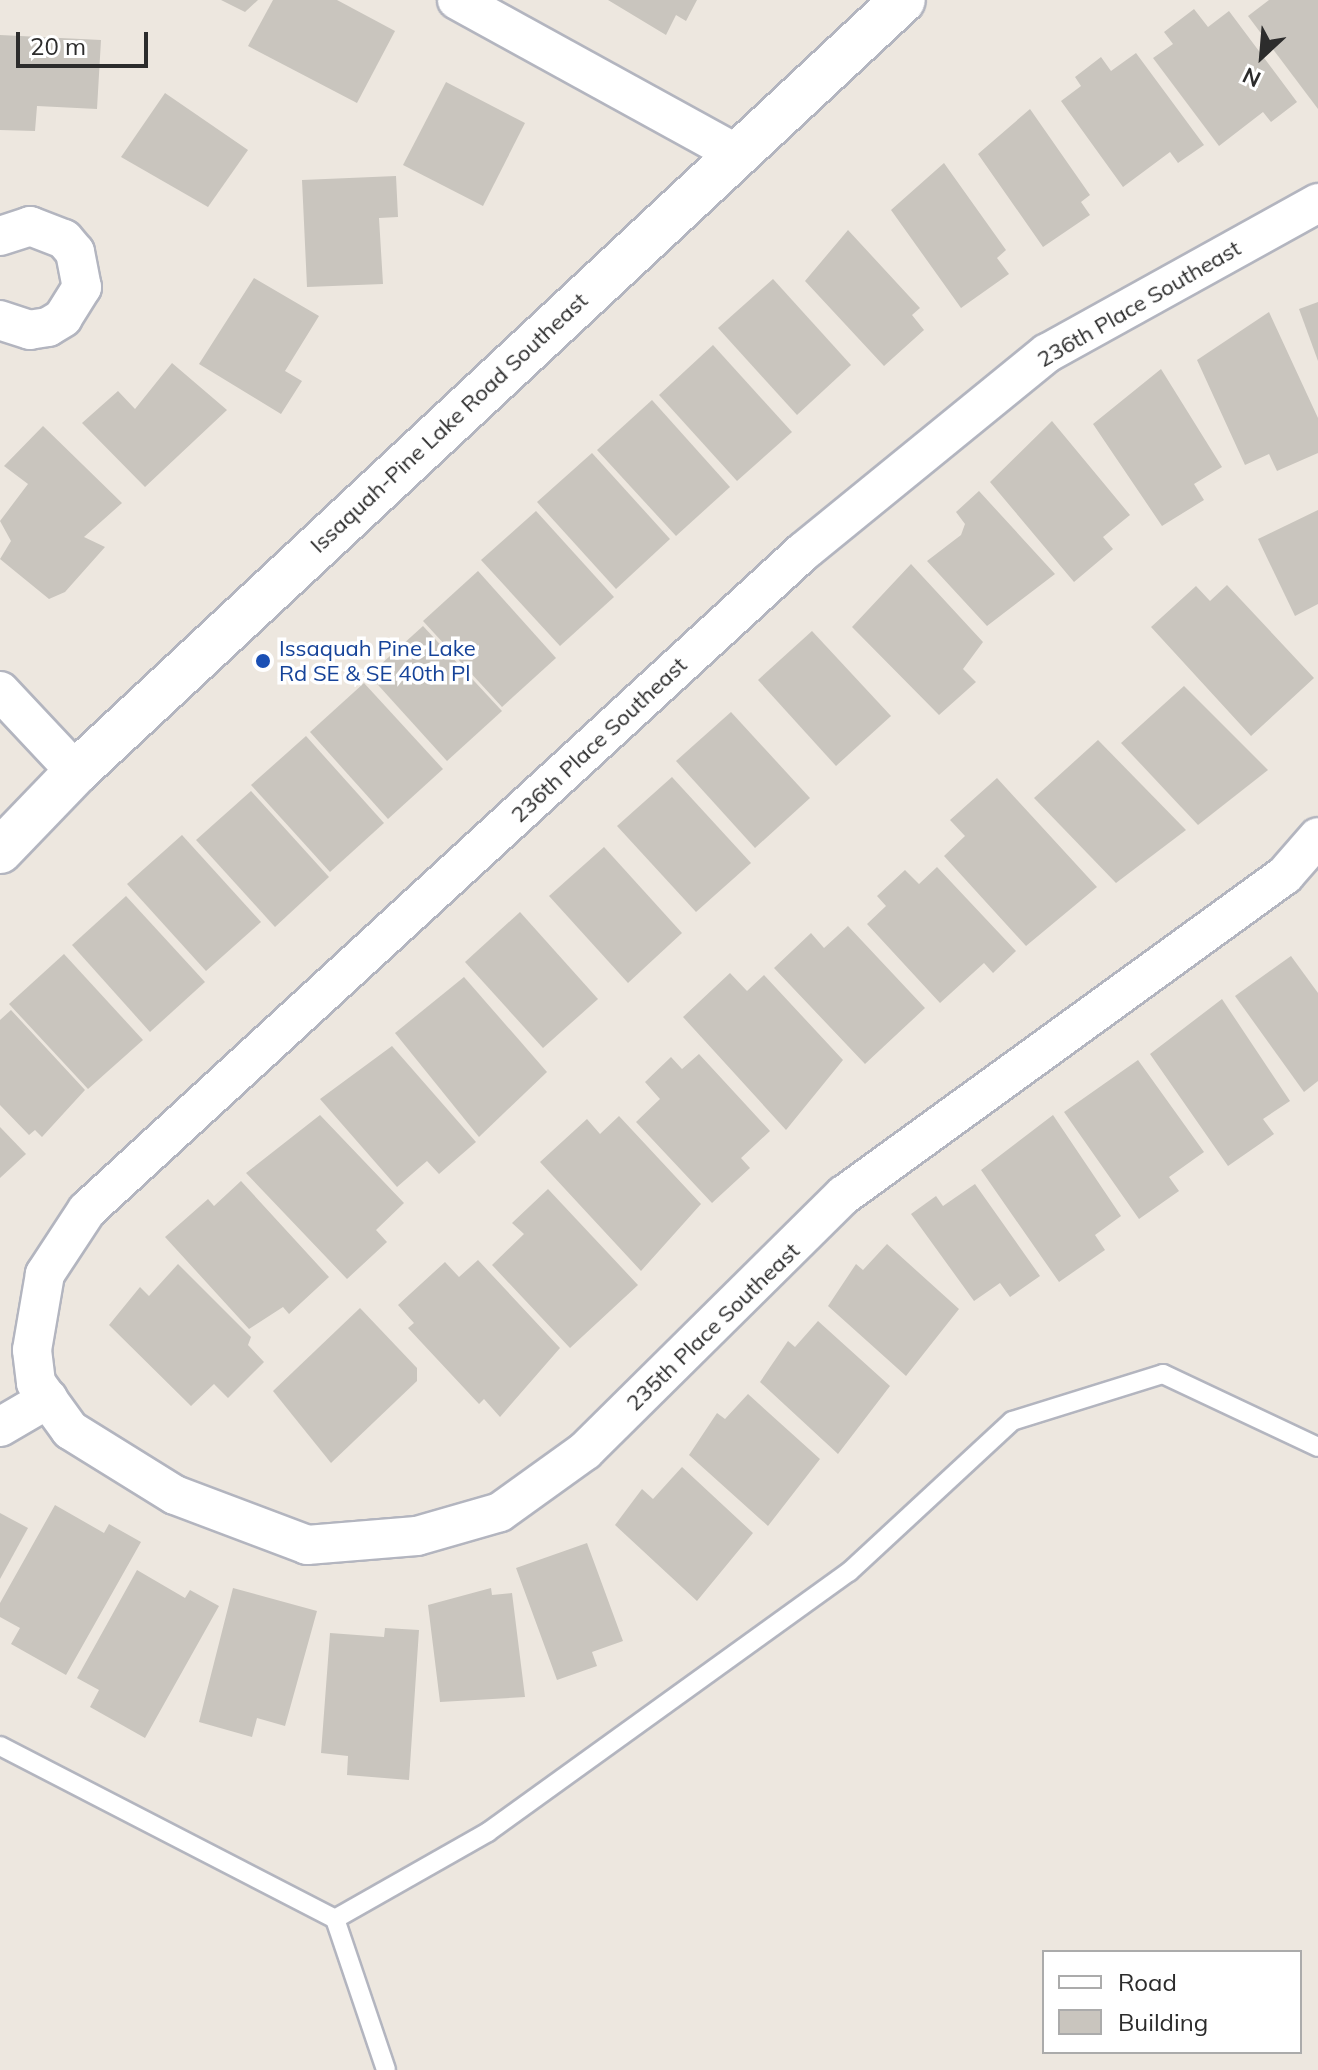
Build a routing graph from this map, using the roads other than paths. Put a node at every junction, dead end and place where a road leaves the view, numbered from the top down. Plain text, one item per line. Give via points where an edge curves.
1 (457, 0) edge
2 (903, 0) edge
3 (737, 154) junction
4 (1318, 203) edge
5 (0, 236) edge
6 (0, 320) edge
7 (0, 691) edge
8 (76, 772) junction
9 (1318, 837) edge
10 (0, 851) edge
11 (48, 1399) junction
12 (0, 1427) edge
13 (1318, 1447) edge
14 (0, 1746) edge
15 (335, 1919) junction
16 (386, 2070) edge

1 - 3 street
2 - 3 main road, Issaquah-Pine Lake Road Southeast
3 - 8 main road, Issaquah-Pine Lake Road Southeast
4 - 11 street, 236th Place Southeast via 1047,353 828,531 87,1210 45,1274 32,1350 36,1383
5 - 6 street via 30,226 64,239 75,252 82,287 63,318 48,327 30,330
7 - 8 street
8 - 10 main road, Issaquah-Pine Lake Road Southeast
9 - 11 street, 235th Place Southeast via 1285,875 844,1195 585,1451 500,1512 417,1536 307,1545 175,1495 70,1430
11 - 12 street
13 - 15 lane via 1163,1374 1012,1421 849,1572 488,1832
14 - 15 lane
15 - 16 lane

